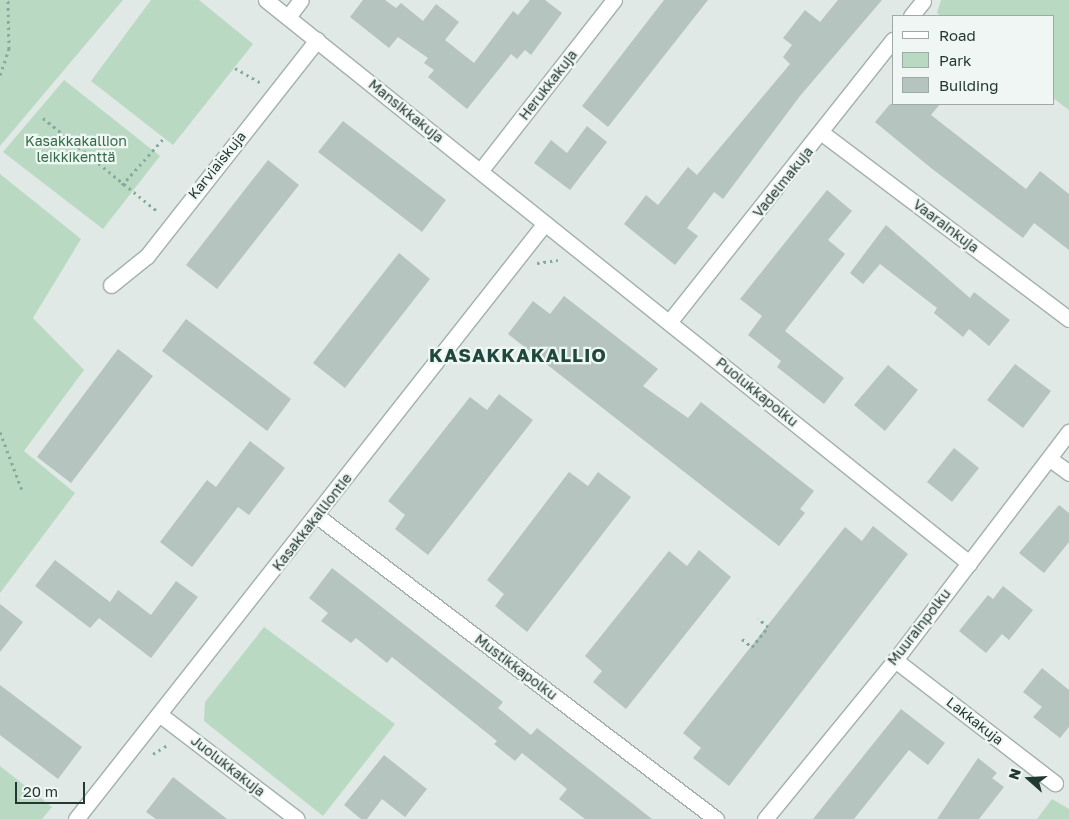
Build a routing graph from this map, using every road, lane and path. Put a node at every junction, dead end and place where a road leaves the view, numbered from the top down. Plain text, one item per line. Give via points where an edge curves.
1 (8, 0) edge
2 (266, 0) edge
3 (301, 0) edge
4 (614, 0) edge
5 (923, 1) edge
6 (912, 15) edge
7 (288, 17) junction
8 (317, 40) junction
9 (892, 41) edge
10 (235, 68) dead end
11 (0, 75) edge
12 (276, 92) junction
13 (44, 118) dead end
14 (822, 133) junction
15 (164, 138) dead end
16 (481, 170) junction
17 (122, 185) junction
18 (172, 222) junction
19 (545, 223) junction
20 (111, 285) dead end
21 (1069, 319) edge
22 (670, 321) junction
23 (0, 432) edge
24 (1069, 432) edge
25 (1050, 459) junction
26 (1069, 473) edge
27 (22, 490) dead end
28 (317, 516) junction
29 (969, 563) junction
30 (758, 618) dead end
31 (742, 638) dead end
32 (895, 660) junction
33 (160, 714) junction
34 (1055, 783) dead end
35 (76, 819) edge
36 (297, 819) edge
37 (716, 819) edge
38 (765, 819) edge

1 - 11 path via 9,49
2 - 7 street, Mansikkakuja
3 - 7 street
4 - 16 street, Herukkakuja
5 - 6 street
7 - 8 street, Mansikkakuja
8 - 12 street, Karviaiskuja
8 - 16 street, Mansikkakuja
9 - 14 street, Vadelmakuja
10 - 12 path
12 - 18 street, Karviaiskuja
13 - 17 path
14 - 21 street, Vaarainkuja
14 - 22 street, Vadelmakuja
15 - 17 path
16 - 19 street, Mansikkakuja
17 - 18 path
18 - 20 street, Karviaiskuja via 147,256
19 - 22 street, Puolukkapolku
19 - 28 street, Kasakkakalliontie
22 - 29 street, Puolukkapolku
23 - 27 path
24 - 25 street, Muurainpolku
25 - 26 street
25 - 29 street, Muurainpolku
28 - 33 street, Kasakkakalliontie
28 - 37 street, Mustikkapolku
29 - 32 street, Muurainpolku
30 - 31 path via 768,627 752,647
32 - 34 street, Lakkakuja
32 - 38 street, Muurainpolku
33 - 35 street, Kasakkakalliontie
33 - 36 street, Juolukkakuja

